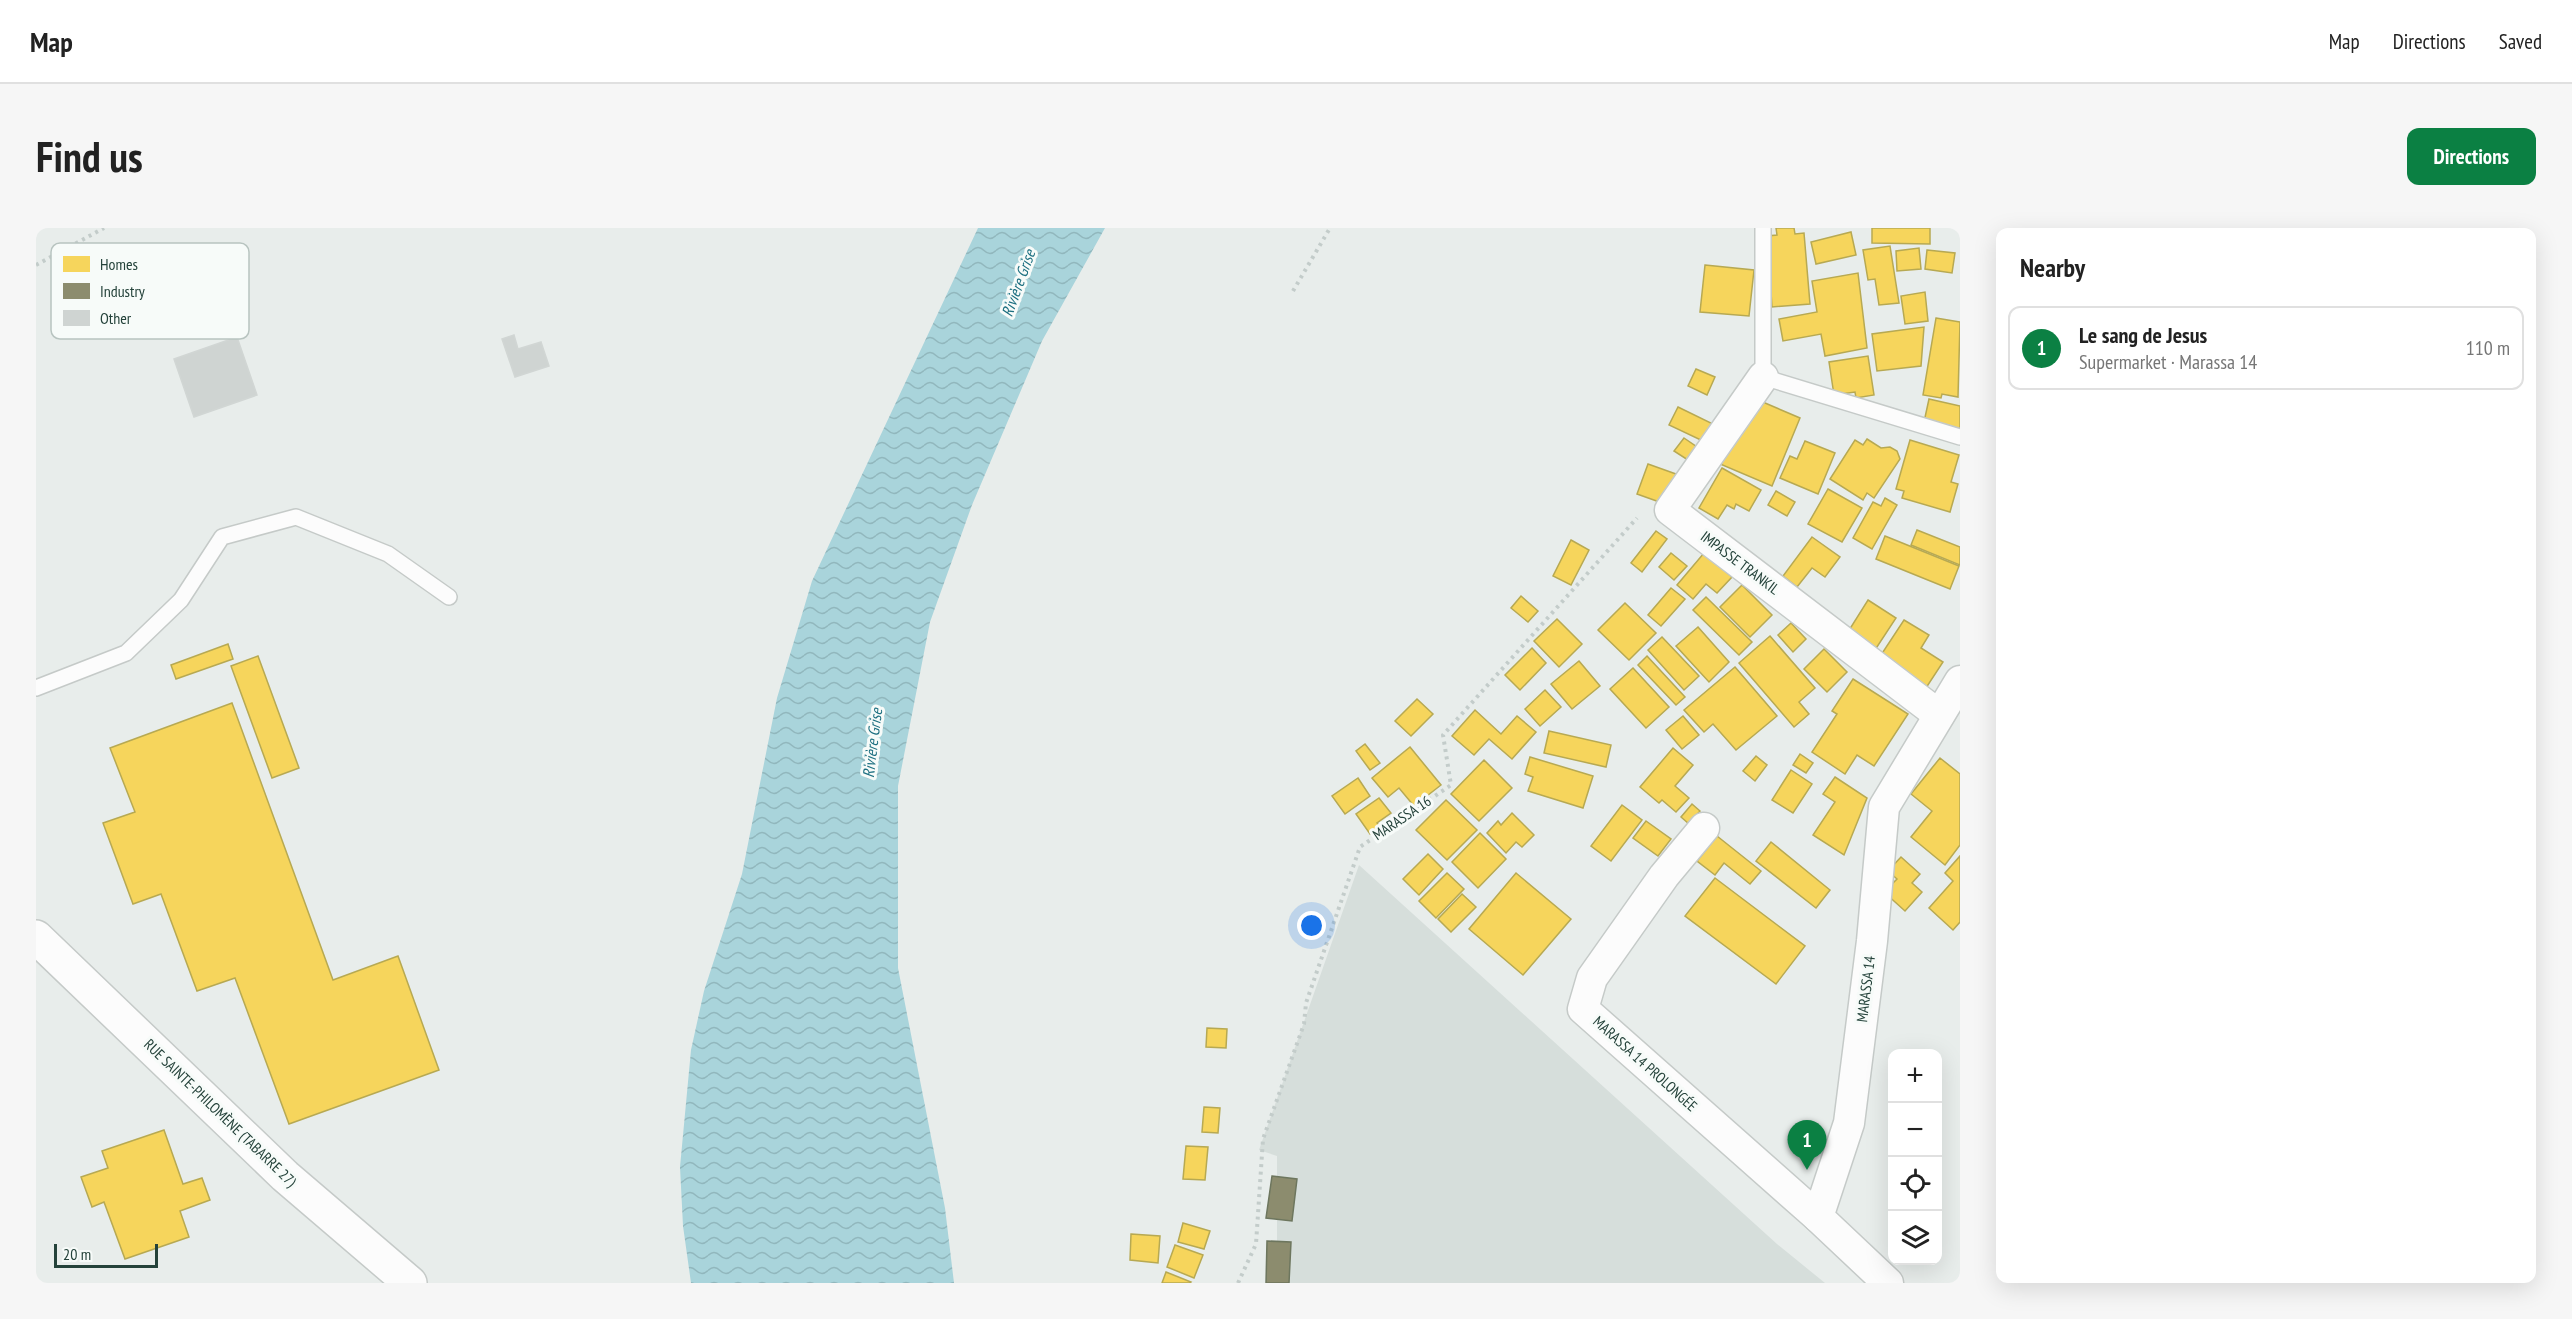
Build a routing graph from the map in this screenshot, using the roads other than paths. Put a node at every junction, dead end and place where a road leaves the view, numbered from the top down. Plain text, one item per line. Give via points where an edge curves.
1 (1762, 228) edge
2 (1763, 377) junction
3 (1960, 437) edge
4 (449, 597) dead end
5 (1960, 681) edge
6 (36, 688) edge
7 (1939, 715) junction
8 (1704, 828) dead end
9 (36, 937) edge
10 (1818, 1217) junction
11 (410, 1283) edge
12 (1888, 1283) edge

1 - 2 lane
2 - 3 lane
2 - 7 street, IMPASSE TRANKIL via 1670,510
4 - 6 lane via 388,554 296,517 222,537 181,600 126,653
5 - 7 street, MARASSA 14
7 - 10 street, MARASSA 14 via 1884,807 1849,1123
8 - 10 street, MARASSA 14 PROLONGÉE via 1664,876 1592,978 1583,1009
9 - 11 street, RUE SAINTE-PHILOMÈNE (TABARRE 27) via 285,1176
10 - 12 street

